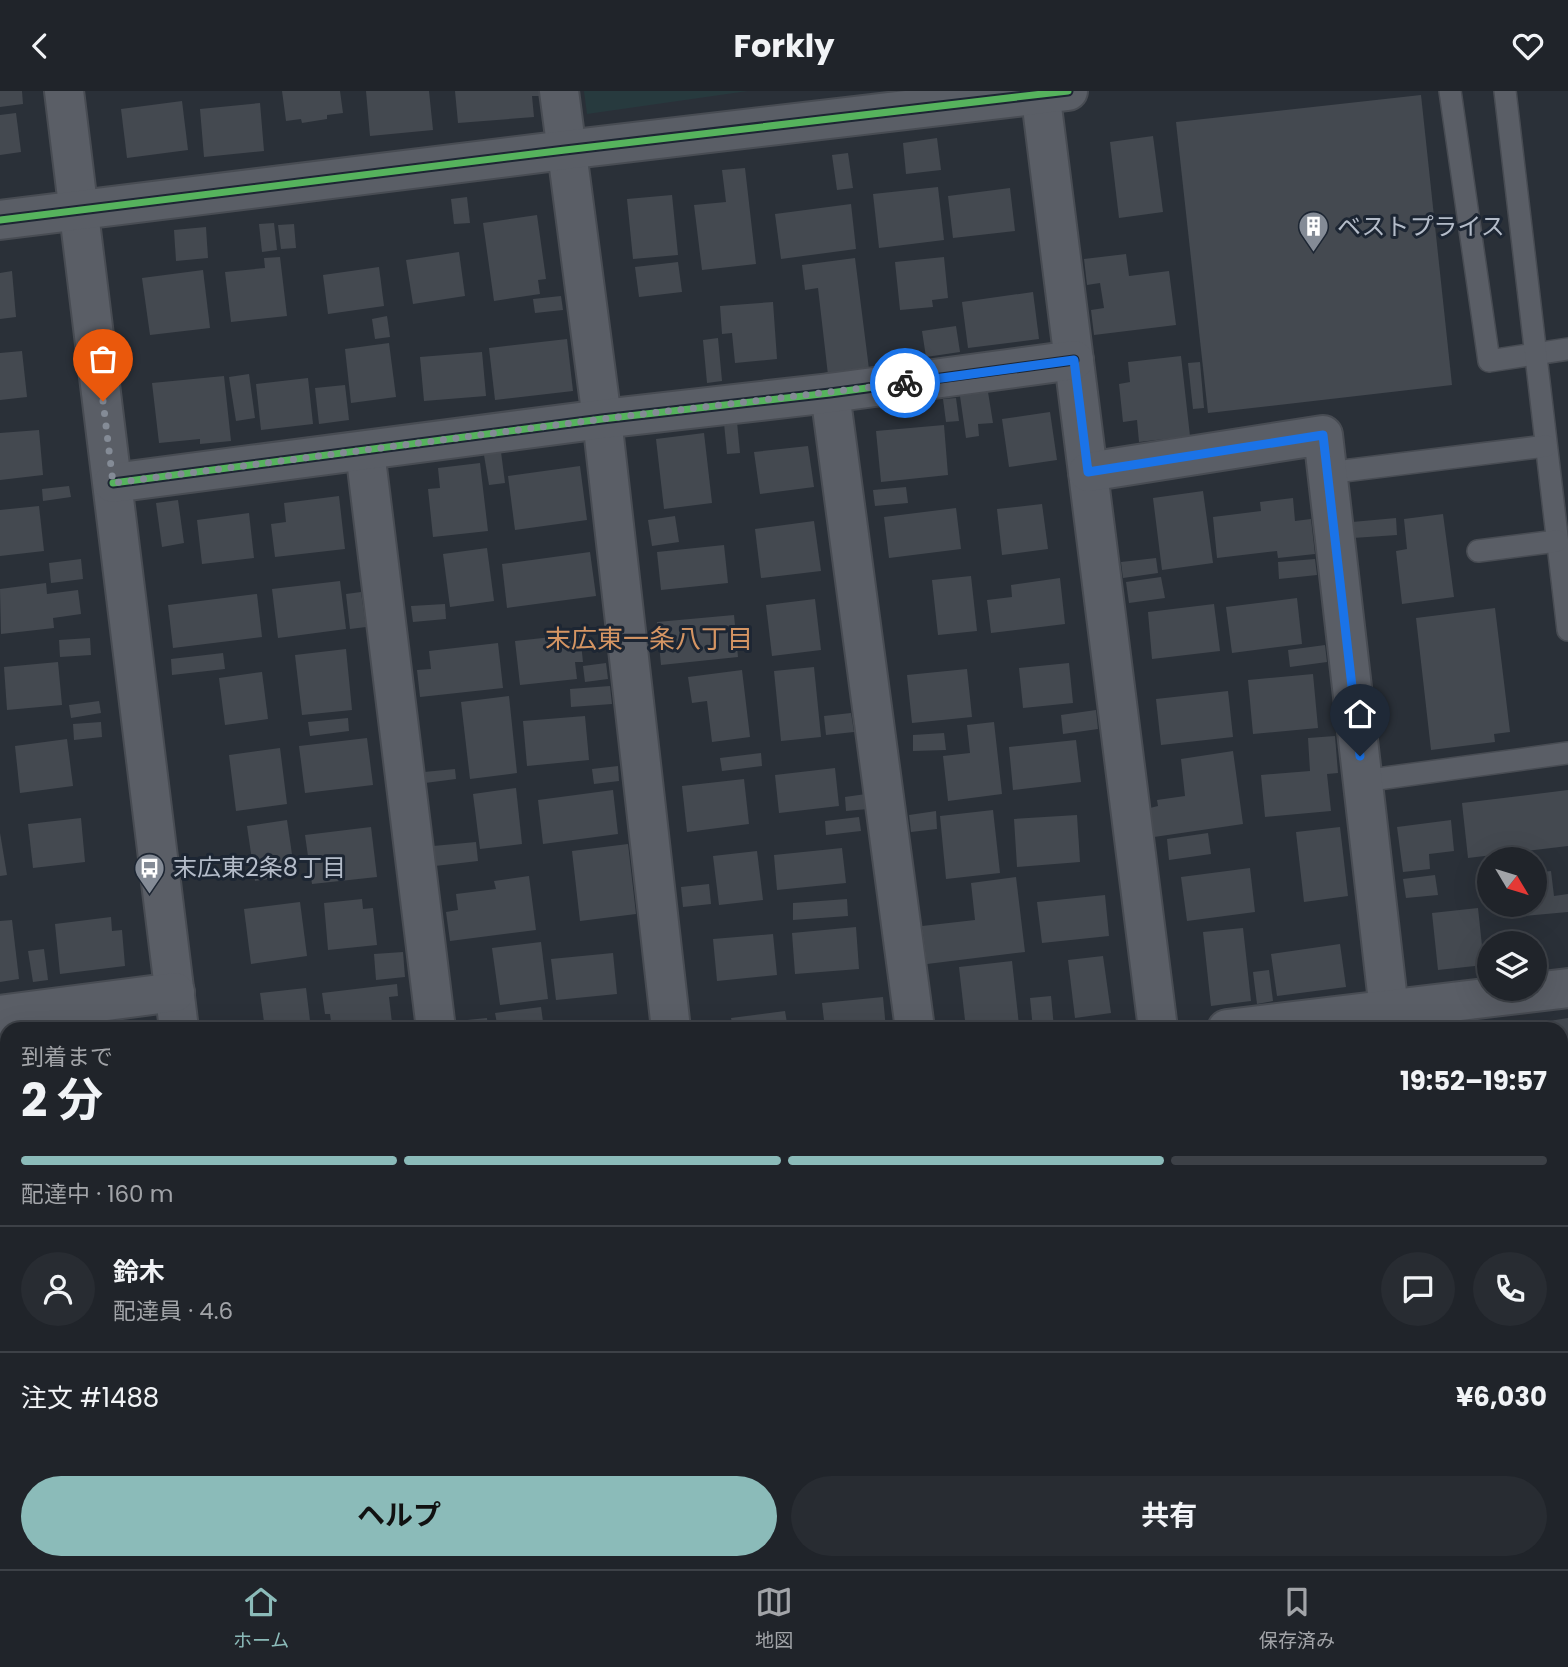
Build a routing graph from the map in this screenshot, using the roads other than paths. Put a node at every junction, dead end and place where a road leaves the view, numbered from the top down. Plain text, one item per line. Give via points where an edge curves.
1 (64, 91) edge
2 (559, 91) edge
3 (1450, 91) edge
4 (1505, 91) edge
5 (1049, 92) edge
6 (565, 150) junction
7 (79, 211) junction
8 (0, 220) edge
9 (1568, 349) edge
10 (1536, 354) junction
11 (1074, 360) junction
12 (830, 393) junction
13 (602, 419) junction
14 (1546, 446) junction
15 (365, 451) junction
16 (1088, 472) junction
17 (1327, 473) junction
18 (113, 483) junction
19 (1558, 541) junction
20 (1478, 551) dead end
21 (1568, 630) edge
22 (1568, 753) edge
23 (1363, 781) junction
24 (1568, 988) edge
25 (1390, 1010) junction
26 (177, 1011) edge
27 (0, 1015) edge
28 (1448, 1016) edge
29 (435, 1022) edge
30 (670, 1022) edge
31 (914, 1022) edge
32 (1157, 1022) edge
33 (1289, 1022) edge

1 - 7 street
2 - 6 street
3 - 10 lane via 1489,361
4 - 10 lane
5 - 6 street
5 - 11 street
6 - 7 street
6 - 13 street
7 - 8 street
7 - 18 street
9 - 10 lane
10 - 14 lane
11 - 12 street
11 - 16 street
12 - 13 street
12 - 31 street
13 - 15 street
13 - 30 street
14 - 17 lane
14 - 19 lane
15 - 18 street
15 - 29 street
16 - 17 street via 1323,435
16 - 32 street
17 - 23 street
18 - 26 street
19 - 20 lane
19 - 21 lane
22 - 23 lane
23 - 25 street
24 - 28 street
25 - 28 street
25 - 33 street
26 - 27 street

